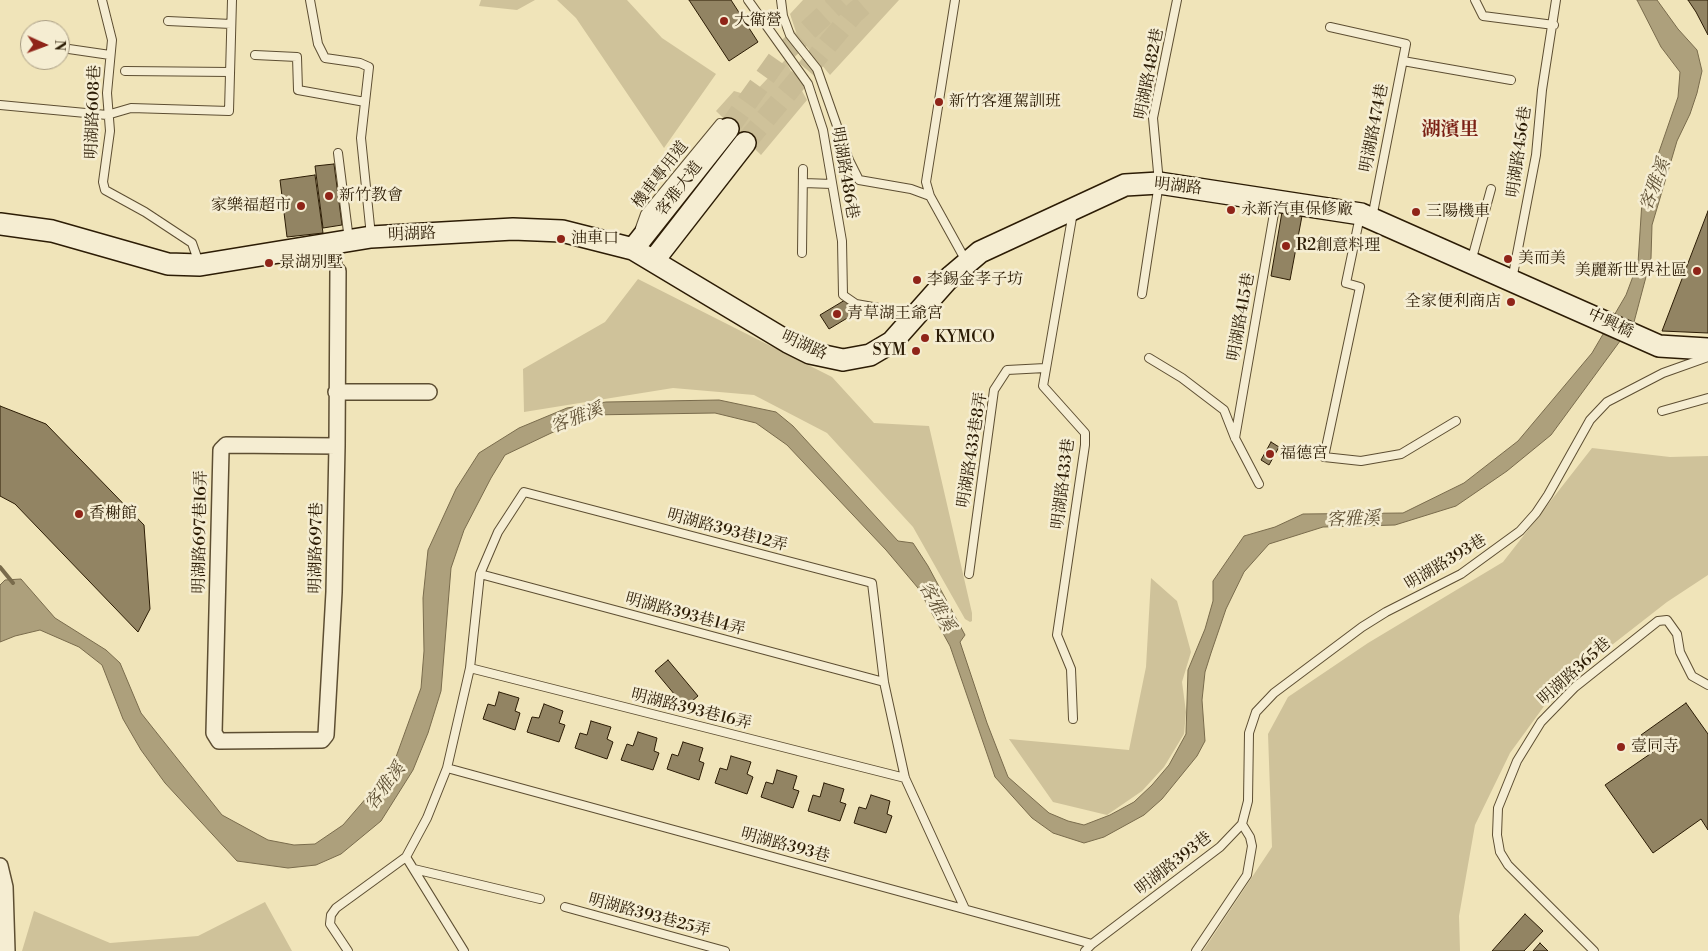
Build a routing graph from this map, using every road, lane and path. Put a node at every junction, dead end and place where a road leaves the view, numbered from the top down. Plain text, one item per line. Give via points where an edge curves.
1 (102, 0) edge
2 (232, 0) edge
3 (310, 0) edge
4 (748, 0) edge
5 (781, 0) edge
6 (955, 0) edge
7 (1177, 0) edge
8 (1475, 0) edge
9 (1556, 0) edge
10 (168, 21) dead end
11 (231, 24) junction
12 (1554, 25) junction
13 (1330, 27) dead end
14 (70, 49) edge
15 (110, 55) junction
16 (255, 56) dead end
17 (1403, 61) junction
18 (125, 70) dead end
19 (230, 72) junction
20 (1511, 80) dead end
21 (366, 102) junction
22 (0, 105) edge
23 (107, 115) junction
24 (724, 126) tunnel mouth
25 (747, 146) tunnel mouth
26 (338, 153) dead end
27 (803, 169) dead end
28 (804, 183) junction
29 (1159, 183) junction
30 (832, 184) junction
31 (1491, 189) dead end
32 (930, 196) junction
33 (1276, 200) junction
34 (1074, 207) junction
35 (1366, 216) junction
36 (0, 224) edge
37 (371, 237) junction
38 (343, 241) junction
39 (633, 249) junction
40 (802, 253) dead end
41 (654, 260) junction
42 (967, 263) junction
43 (1471, 264) junction
44 (200, 265) junction
45 (338, 271) joint
46 (1511, 282) junction
47 (1142, 294) dead end
48 (1562, 302) joint
49 (917, 314) junction
50 (1708, 349) edge
51 (1708, 357) edge
52 (1149, 358) dead end
53 (1045, 368) junction
54 (336, 392) junction
55 (429, 392) dead end
56 (1708, 398) edge
57 (1662, 412) dead end
58 (1456, 421) dead end
59 (1235, 438) junction
60 (337, 446) junction
61 (1259, 484) dead end
62 (480, 574) junction
63 (969, 574) dead end
64 (470, 668) junction
65 (884, 682) junction
66 (1708, 686) edge
67 (1073, 719) dead end
68 (214, 733) joint
69 (446, 768) junction
70 (904, 778) junction
71 (1242, 824) junction
72 (406, 858) junction
73 (0, 866) edge
74 (414, 869) junction
75 (540, 899) dead end
76 (565, 907) dead end
77 (965, 910) junction
78 (1092, 944) junction
79 (7, 951) edge
80 (348, 951) edge
81 (464, 951) edge
82 (725, 951) edge
83 (1085, 951) edge
84 (1196, 951) edge
85 (1594, 951) edge

1 - 15 lane, 明湖路608巷 via 112,40
2 - 11 lane
3 - 21 lane via 318,44 325,58 369,67
4 - 30 lane, 明湖路486巷 via 808,84 823,130
5 - 32 lane via 782,16 790,35 817,69 849,160 860,180 911,189
6 - 32 lane via 926,182
7 - 29 lane, 明湖路482巷 via 1153,118
8 - 12 lane via 1483,16
9 - 12 lane, 明湖路456巷
10 - 11 lane
11 - 19 lane
12 - 46 lane, 明湖路456巷 via 1542,90 1536,155
13 - 17 lane, 明湖路474巷 via 1406,44
14 - 15 lane
15 - 23 lane, 明湖路608巷
16 - 21 lane via 297,57 298,90
17 - 20 lane
17 - 35 lane, 明湖路474巷
18 - 19 lane
19 - 23 lane via 229,111 131,108
21 - 37 lane via 362,138
22 - 23 lane
23 - 44 lane, 明湖路608巷 via 110,131 103,182 105,190 192,243
24 - 39 main road, 客雅大道
25 - 41 main road, 客雅大道
26 - 38 lane, 明湖路697巷
27 - 28 lane
28 - 30 lane
28 - 40 lane
29 - 33 main road, 明湖路
29 - 34 main road, 明湖路 via 1125,185
29 - 47 lane, 明湖路482巷
30 - 49 lane, 明湖路486巷 via 842,241 843,295 856,304
31 - 43 lane
32 - 42 lane
33 - 35 main road, 明湖路
33 - 59 lane, 明湖路415巷
34 - 42 main road, 明湖路 via 980,252
34 - 53 lane, 明湖路433巷
35 - 43 main road, 明湖路
35 - 58 lane, 明湖路474巷 via 1346,283 1360,287 1324,457 1361,460 1402,454
36 - 44 main road, 明湖路 via 52,231 168,264
37 - 38 main road, 明湖路
37 - 39 main road, 明湖路 via 562,231
38 - 44 main road, 明湖路
38 - 45 lane, 明湖路697巷
39 - 41 main road, 明湖路
41 - 49 main road, 明湖路 via 788,342 832,359 857,359 877,352 892,342
42 - 49 main road, 明湖路
43 - 46 main road, 明湖路
45 - 54 street, 明湖路697巷
46 - 48 main road, 明湖路
48 - 50 main road, 中興橋 via 1659,346
51 - 71 lane, 明湖路393巷 via 1663,373 1607,402 1590,420 1548,495 1520,531 1461,574 1362,627 1264,702 1256,712 1249,733 1248,801
52 - 59 lane via 1224,410
53 - 63 lane, 明湖路433巷8弄 via 1007,370 994,390
53 - 67 lane, 明湖路433巷 via 1043,386 1085,433 1057,635 1071,669
54 - 55 street
54 - 60 street, 明湖路697巷
56 - 57 lane
59 - 61 lane
60 - 68 street, 明湖路697巷16弄 via 226,445 221,450
60 - 68 street, 明湖路697巷 via 334,592 326,735 322,740 219,741
62 - 64 lane, 明湖路393巷12弄
62 - 65 lane, 明湖路393巷14弄
62 - 65 lane, 明湖路393巷12弄 via 498,532 524,492 872,583
64 - 69 lane, 明湖路393巷12弄
64 - 70 lane, 明湖路393巷16弄
65 - 70 lane, 明湖路393巷12弄
66 - 85 lane, 明湖路365巷 via 1692,676 1684,664 1676,634 1667,620 1658,621 1574,687 1541,722 1517,761 1498,808 1496,835 1500,852 1508,865
69 - 72 lane, 明湖路393巷12弄 via 427,818
69 - 77 lane, 明湖路393巷
70 - 77 lane, 明湖路393巷12弄
71 - 78 lane, 明湖路393巷 via 1220,847
71 - 84 lane via 1252,846 1247,875
72 - 74 lane
72 - 80 lane via 333,911 330,924
73 - 79 street via 5,886
74 - 75 lane
74 - 81 lane
76 - 82 lane, 明湖路393巷25弄
77 - 78 lane, 明湖路393巷
78 - 83 lane

